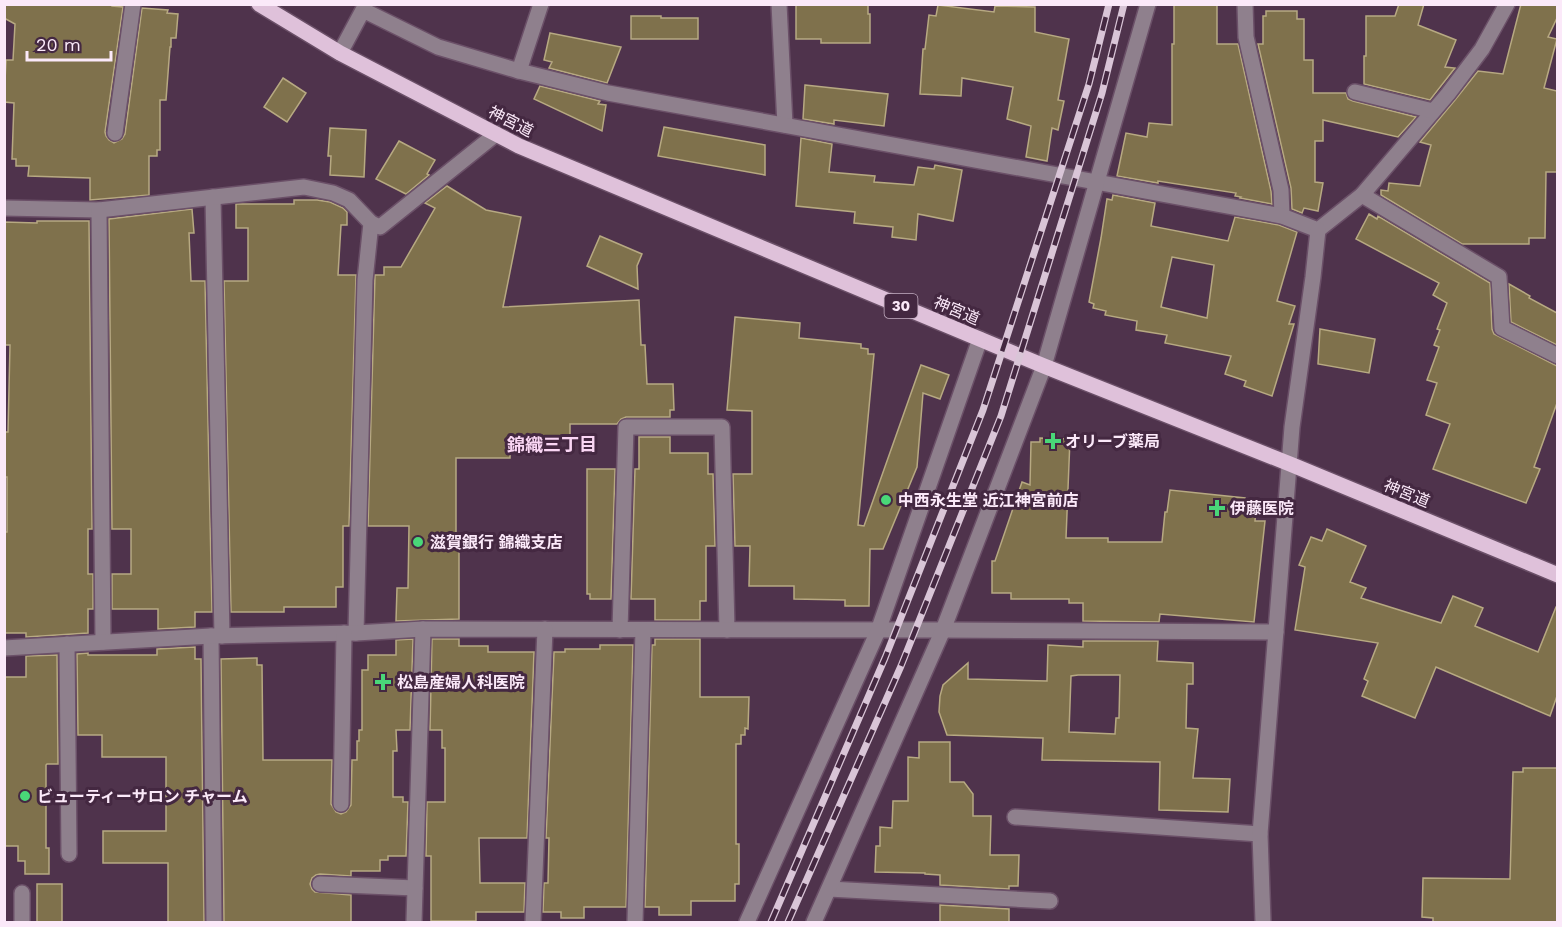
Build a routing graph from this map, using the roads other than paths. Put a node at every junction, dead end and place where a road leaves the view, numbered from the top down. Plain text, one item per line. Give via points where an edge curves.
1 (132, 4) edge
2 (259, 4) edge
3 (541, 4) edge
4 (779, 4) edge
5 (1148, 4) edge
6 (1245, 4) edge
7 (1507, 4) edge
8 (358, 7) edge
9 (340, 53) junction
10 (519, 71) junction
11 (1355, 92) dead end
12 (1433, 111) junction
13 (785, 125) junction
14 (115, 133) dead end
15 (496, 134) junction
16 (1096, 182) junction
17 (1362, 195) junction
18 (213, 197) junction
19 (4, 208) edge
20 (99, 210) junction
21 (1282, 216) junction
22 (371, 223) junction
23 (1318, 230) junction
24 (980, 339) junction
25 (1557, 356) edge
26 (1044, 366) junction
27 (1290, 464) junction
28 (1557, 575) edge
29 (423, 629) junction
30 (545, 629) junction
31 (620, 630) junction
32 (643, 630) junction
33 (727, 630) junction
34 (943, 630) junction
35 (878, 631) junction
36 (1276, 632) junction
37 (350, 633) junction
38 (216, 636) junction
39 (104, 642) junction
40 (67, 644) junction
41 (4, 648) edge
42 (341, 804) dead end
43 (1015, 817) dead end
44 (1260, 834) junction
45 (69, 854) dead end
46 (320, 884) dead end
47 (415, 888) junction
48 (829, 889) junction
49 (22, 893) dead end
50 (1050, 901) dead end
51 (22, 922) edge
52 (214, 922) edge
53 (414, 922) edge
54 (533, 922) edge
55 (634, 922) edge
56 (747, 922) edge
57 (814, 922) edge
58 (1263, 922) edge

1 - 14 street
2 - 9 main road, 神宮道 / 30
3 - 10 street
4 - 13 street
5 - 16 street
6 - 21 street via 1246,37 1281,190
7 - 12 street via 1482,49
8 - 9 street
8 - 10 street via 438,47
9 - 15 main road, 神宮道 / 30
10 - 13 street via 608,93
11 - 12 street
12 - 17 street
13 - 16 street
15 - 22 street via 380,227
15 - 24 main road, 神宮道 / 30
16 - 21 street
16 - 26 street
17 - 23 street
17 - 25 street via 1499,277 1502,328
18 - 20 street
18 - 22 street via 304,187 349,200
18 - 38 street
19 - 20 street
20 - 39 street
21 - 23 street
22 - 37 street via 365,280
23 - 27 street
24 - 26 main road, 神宮道 / 30
24 - 35 street
26 - 27 main road, 神宮道 / 30
26 - 34 street
27 - 28 main road, 神宮道 / 30
27 - 36 street
29 - 30 street
29 - 37 street
29 - 47 street
30 - 31 street
30 - 54 street
31 - 32 street
31 - 33 street via 626,427 722,427
32 - 33 street
32 - 55 street
33 - 35 street
34 - 35 street
34 - 36 street
34 - 48 street
35 - 56 street
36 - 44 street
37 - 38 street
37 - 42 street
38 - 39 street
38 - 52 street
39 - 40 street
40 - 41 street
40 - 45 street
43 - 44 street
44 - 58 street
46 - 47 street
47 - 53 street
48 - 50 street
48 - 57 street
49 - 51 street

